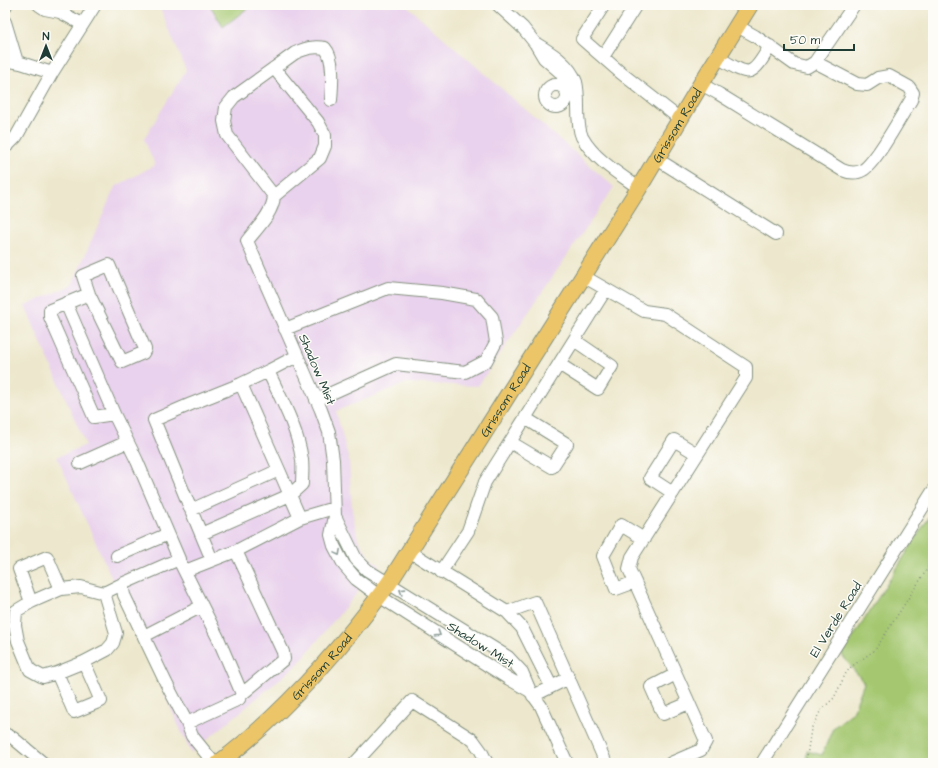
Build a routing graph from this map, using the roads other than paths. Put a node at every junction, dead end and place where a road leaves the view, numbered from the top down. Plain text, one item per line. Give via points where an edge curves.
1 (39, 5) edge
2 (95, 5) edge
3 (498, 5) edge
4 (604, 5) edge
5 (636, 5) edge
6 (854, 5) edge
7 (745, 7) edge
8 (60, 9) edge
9 (5, 22) edge
10 (82, 24) junction
11 (737, 26) junction
12 (770, 46) junction
13 (603, 57) junction
14 (717, 58) junction
15 (11, 61) edge
16 (814, 62) junction
17 (274, 68) junction
18 (52, 74) junction
19 (700, 84) junction
20 (331, 100) dead end
21 (680, 118) junction
22 (8, 145) dead end
23 (657, 159) junction
24 (639, 188) junction
25 (274, 196) junction
26 (776, 234) dead end
27 (583, 276) junction
28 (606, 289) junction
29 (89, 294) junction
30 (66, 303) junction
31 (285, 329) junction
32 (574, 340) junction
33 (297, 356) junction
34 (559, 364) junction
35 (268, 371) junction
36 (241, 384) junction
37 (316, 400) junction
38 (114, 414) junction
39 (525, 418) junction
40 (127, 442) junction
41 (510, 442) junction
42 (697, 454) junction
43 (80, 463) dead end
44 (279, 470) junction
45 (933, 491) edge
46 (673, 493) junction
47 (290, 495) junction
48 (192, 510) junction
49 (335, 512) junction
50 (300, 518) junction
51 (168, 534) junction
52 (201, 534) junction
53 (644, 538) junction
54 (236, 551) junction
55 (409, 551) junction
56 (117, 556) dead end
57 (179, 559) junction
58 (212, 560) junction
59 (185, 571) junction
60 (441, 572) junction
61 (635, 582) junction
62 (388, 583) junction
63 (122, 584) junction
64 (61, 589) junction
65 (104, 593) junction
66 (379, 596) junction
67 (31, 602) junction
68 (202, 606) junction
69 (10, 610) edge
70 (507, 612) junction
71 (144, 636) junction
72 (84, 662) junction
73 (57, 672) junction
74 (676, 674) junction
75 (569, 678) junction
76 (552, 686) junction
77 (531, 693) junction
78 (242, 694) junction
79 (689, 703) junction
80 (187, 723) junction
81 (5, 734) edge
82 (44, 763) edge
83 (214, 763) edge
84 (219, 763) edge
85 (355, 763) edge
86 (487, 763) edge
87 (567, 763) edge
88 (606, 763) edge
89 (671, 763) edge
90 (762, 763) edge

1 - 8 street via 45,9
2 - 10 street
3 - 24 street via 523,28 544,58 560,72 571,90 582,136 591,150
4 - 13 street via 582,38
5 - 13 street
6 - 16 street
7 - 11 main road, Grissom Road
8 - 10 street
9 - 15 street
10 - 18 street
11 - 12 street
11 - 14 main road, Grissom Road
12 - 14 street via 760,65 745,72
12 - 16 street via 794,64 807,67
13 - 21 street
14 - 19 main road, Grissom Road
15 - 18 street
16 - 19 street via 857,84 867,85 878,78 889,76 909,87 913,93 871,163 862,170 851,173 842,170
17 - 20 street via 295,52 306,48 325,48 332,71
17 - 25 street via 234,97 226,107 224,120 227,135
17 - 25 street via 318,122 324,134 325,146 320,158
18 - 22 street via 16,137
19 - 21 main road, Grissom Road
21 - 23 main road, Grissom Road
23 - 24 main road, Grissom Road
23 - 26 street
24 - 27 main road, Grissom Road
25 - 31 street, Shadow Mist via 274,202 265,218 247,241
27 - 28 street
27 - 55 main road, Grissom Road
28 - 32 street
28 - 42 street via 644,311 664,314 746,368 746,378
29 - 29 street via 83,276 109,265 145,349 143,353 122,362
29 - 30 street
30 - 38 street
30 - 38 street via 50,310 50,317 94,417
31 - 33 street, Shadow Mist
31 - 37 street via 388,288 476,299 492,317 496,342 486,361 465,372 396,364
32 - 34 street
32 - 34 street via 612,366 598,389
33 - 35 street
33 - 37 street, Shadow Mist
34 - 39 street
35 - 36 street
35 - 47 street via 286,410 302,460 302,484
36 - 44 street
36 - 48 street via 154,420
37 - 49 street, Shadow Mist via 329,432
38 - 40 street
39 - 41 street
39 - 41 street via 567,444 552,467
40 - 43 street
40 - 51 street
41 - 60 street via 485,482 468,531
42 - 46 street
42 - 46 street via 674,440 650,478
44 - 47 street
44 - 48 street
45 - 90 street, El Verde Road
46 - 53 street
47 - 50 street
47 - 52 street
48 - 52 street
49 - 50 street
49 - 62 street, Shadow Mist via 356,558 367,570
49 -> 66 street, Shadow Mist via 331,535 334,546 344,565 356,579
50 - 54 street
51 - 56 street
51 - 57 street
52 - 58 street
53 - 61 street via 632,556 629,569
53 - 61 street via 621,526 603,556 616,589
54 - 58 street
54 - 78 street via 284,652 284,659
55 - 60 street
55 - 62 main road, Grissom Road
57 - 59 street
57 - 63 street
58 - 59 street
59 - 68 street
60 - 70 street
61 - 74 street
62 - 66 main road, Grissom Road
77 -> 62 street, Shadow Mist via 522,672 508,657
63 - 65 street
63 - 71 street via 124,595
64 - 65 street via 81,587
64 - 67 street
64 - 67 street via 47,557 19,569
65 - 72 street via 116,633 107,650
66 -> 77 street, Shadow Mist
66 - 84 main road, Grissom Road via 352,632 293,698
67 - 69 street
68 - 71 street
68 - 78 street
69 - 73 street via 18,641 30,670 43,677
70 - 75 street via 535,602
70 - 76 street via 522,628
71 - 80 street
72 - 73 street
72 - 73 street via 101,701 74,712
74 - 79 street
74 - 79 street via 651,686 663,714
75 - 76 street
75 - 88 street
76 - 77 street
77 - 87 street, Shadow Mist via 541,706
78 - 80 street via 239,699
79 - 89 street via 706,741 701,750
80 - 83 street via 192,736
81 - 82 street
85 - 86 street via 412,701 473,740

